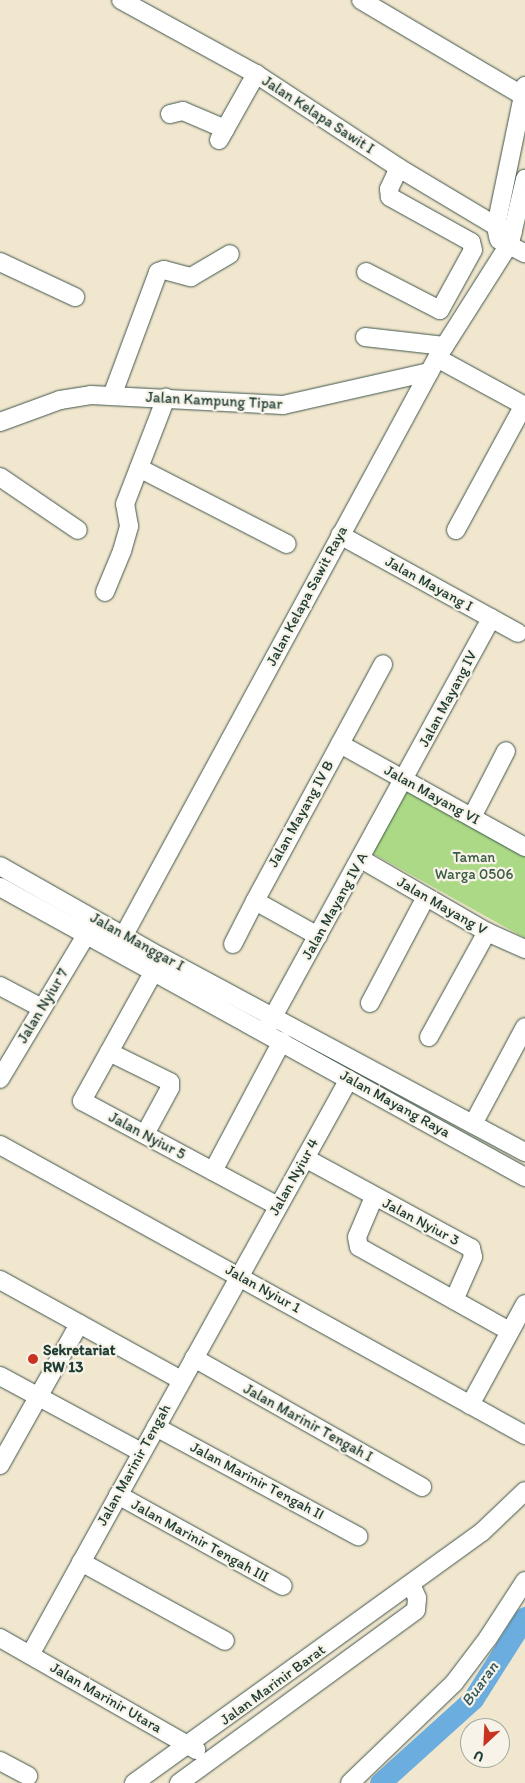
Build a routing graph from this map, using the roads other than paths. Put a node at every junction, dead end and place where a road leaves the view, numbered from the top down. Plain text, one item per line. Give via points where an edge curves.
1 (121, 0) edge
2 (360, 0) edge
3 (256, 74) junction
4 (524, 93) edge
5 (170, 114) dead end
6 (399, 168) junction
7 (525, 179) edge
8 (504, 235) junction
9 (525, 253) edge
10 (230, 254) dead end
11 (0, 262) edge
12 (366, 272) dead end
13 (75, 297) dead end
14 (440, 310) junction
15 (460, 321) junction
16 (365, 337) dead end
17 (437, 359) junction
18 (112, 396) junction
19 (166, 398) junction
20 (524, 405) edge
21 (0, 422) edge
22 (139, 468) junction
23 (0, 477) edge
24 (78, 530) dead end
25 (456, 530) dead end
26 (340, 535) junction
27 (287, 544) dead end
28 (105, 592) dead end
29 (491, 618) junction
30 (518, 633) dead end
31 (382, 664) dead end
32 (340, 744) junction
33 (506, 750) dead end
34 (404, 780) junction
35 (472, 817) junction
36 (525, 847) edge
37 (361, 859) junction
38 (0, 866) edge
39 (0, 887) edge
40 (426, 897) junction
41 (255, 901) junction
42 (91, 927) junction
43 (487, 932) junction
44 (124, 935) junction
45 (318, 936) junction
46 (234, 944) dead end
47 (525, 949) edge
48 (157, 964) junction
49 (0, 986) edge
50 (370, 1003) dead end
51 (40, 1007) junction
52 (275, 1016) junction
53 (525, 1027) edge
54 (264, 1031) junction
55 (429, 1037) dead end
56 (282, 1041) junction
57 (109, 1052) junction
58 (519, 1055) edge
59 (2, 1070) edge
60 (349, 1079) junction
61 (473, 1124) junction
62 (145, 1134) junction
63 (0, 1145) edge
64 (525, 1152) edge
65 (305, 1158) junction
66 (213, 1171) junction
67 (525, 1176) edge
68 (374, 1197) junction
69 (278, 1206) junction
70 (239, 1276) junction
71 (0, 1280) edge
72 (454, 1300) junction
73 (525, 1304) edge
74 (79, 1324) junction
75 (509, 1331) junction
76 (194, 1358) junction
77 (0, 1376) edge
78 (182, 1380) junction
79 (38, 1397) junction
80 (470, 1405) junction
81 (156, 1426) junction
82 (525, 1435) edge
83 (141, 1452) junction
84 (0, 1465) edge
85 (422, 1487) dead end
86 (525, 1491) edge
87 (118, 1495) junction
88 (358, 1536) dead end
89 (81, 1562) junction
90 (525, 1580) edge
91 (411, 1584) junction
92 (283, 1586) dead end
93 (0, 1638) edge
94 (225, 1641) dead end
95 (30, 1655) junction
96 (188, 1745) junction
97 (0, 1760) edge
98 (211, 1760) junction
99 (28, 1776) dead end
100 (134, 1783) edge
101 (179, 1783) edge
102 (350, 1783) edge

1 - 3 street, Jalan Kelapa Sawit I
2 - 4 street
3 - 5 street via 222,134 182,111
3 - 6 street, Jalan Kelapa Sawit I
4 - 8 street, Jalan Kelapa Sawit Raya
6 - 8 street, Jalan Kelapa Sawit I
6 - 14 street via 389,189 390,197 473,244
7 - 8 street, Jalan Kelapa Sawit Raya
8 - 9 street, Jalan Kelapa Sawit I
8 - 15 street, Jalan Kelapa Sawit Raya via 497,260
10 - 18 street via 191,277 162,269 158,272
11 - 13 street
12 - 14 street
14 - 15 street
15 - 17 street, Jalan Kelapa Sawit Raya
16 - 17 street
17 - 19 street, Jalan Kampung Tipar via 293,404
17 - 20 street
17 - 26 street, Jalan Kelapa Sawit Raya
18 - 19 street, Jalan Kampung Tipar
18 - 21 street, Jalan Kampung Tipar via 60,400
19 - 22 street
20 - 25 street
22 - 27 street
22 - 28 street via 124,504 129,526
23 - 24 street
26 - 29 street, Jalan Mayang I
26 - 44 street, Jalan Kelapa Sawit Raya
29 - 30 street, Jalan Mayang I
29 - 34 street, Jalan Mayang IV
31 - 32 street, Jalan Mayang IV B
32 - 34 street, Jalan Mayang VI
32 - 41 street, Jalan Mayang IV B
33 - 35 street
34 - 35 street, Jalan Mayang VI
34 - 37 street, Jalan Mayang IV A
35 - 36 street, Jalan Mayang VI
37 - 40 street, Jalan Mayang V
37 - 45 street, Jalan Mayang IV A
38 - 42 street, Jalan Manggar I
39 - 42 street, Jalan Manggar I
40 - 43 street, Jalan Mayang V
40 - 50 street
41 - 45 street
41 - 46 street, Jalan Mayang IV B
42 - 44 street, Jalan Manggar I
42 - 48 street, Jalan Manggar I
42 - 51 street, Jalan Nyiur 7
43 - 47 street, Jalan Mayang V
43 - 55 street
44 - 48 street, Jalan Manggar I
45 - 52 street, Jalan Mayang IV A
48 - 52 street, Jalan Manggar I
48 - 54 street, Jalan Manggar I
48 - 57 street
49 - 51 street
51 - 59 street, Jalan Nyiur 7
52 - 54 street, Jalan Mayang IV A
52 - 61 street, Jalan Mayang Raya
53 - 58 street
54 - 56 street, Jalan Mayang Raya
56 - 60 street, Jalan Mayang Raya
56 - 66 street
57 - 62 street via 170,1082 170,1088
57 - 62 street, Jalan Nyiur 5 via 82,1101
58 - 61 street
60 - 65 street, Jalan Nyiur 4
60 - 67 street, Jalan Mayang Raya
61 - 64 street, Jalan Mayang Raya
62 - 66 street, Jalan Nyiur 5
63 - 70 street, Jalan Nyiur 1
65 - 68 street, Jalan Nyiur 3
65 - 69 street, Jalan Nyiur 4
66 - 69 street, Jalan Nyiur 5
68 - 72 street, Jalan Nyiur 3 via 357,1237 359,1247
68 - 72 street, Jalan Nyiur 3 via 473,1250
69 - 70 street, Jalan Nyiur 4
70 - 76 street, Jalan Marinir Tengah
70 - 80 street, Jalan Nyiur 1
71 - 74 street
72 - 75 street, Jalan Nyiur 3
73 - 75 street
74 - 78 street
74 - 79 street
75 - 80 street
76 - 78 street, Jalan Marinir Tengah
76 - 85 street, Jalan Marinir Tengah I
77 - 79 street
78 - 81 street, Jalan Marinir Tengah
79 - 83 street
79 - 84 street
80 - 82 street, Jalan Nyiur 1
81 - 83 street, Jalan Marinir Tengah
81 - 88 street, Jalan Marinir Tengah II
83 - 87 street, Jalan Marinir Tengah
86 - 91 street, Jalan Marinir Barat via 482,1532
87 - 89 street, Jalan Marinir Tengah
87 - 92 street, Jalan Marinir Tengah III
89 - 94 street
89 - 95 street, Jalan Marinir Tengah
90 - 102 street via 454,1684
91 - 96 street, Jalan Marinir Barat
91 - 98 street, Jalan Marinir Barat via 417,1598 416,1610
93 - 95 street, Jalan Marinir Utara
95 - 96 street, Jalan Marinir Utara
96 - 98 street, Jalan Marinir Utara
96 - 100 street, Jalan Marinir Barat
97 - 99 street
98 - 101 street, Jalan Marinir Barat

